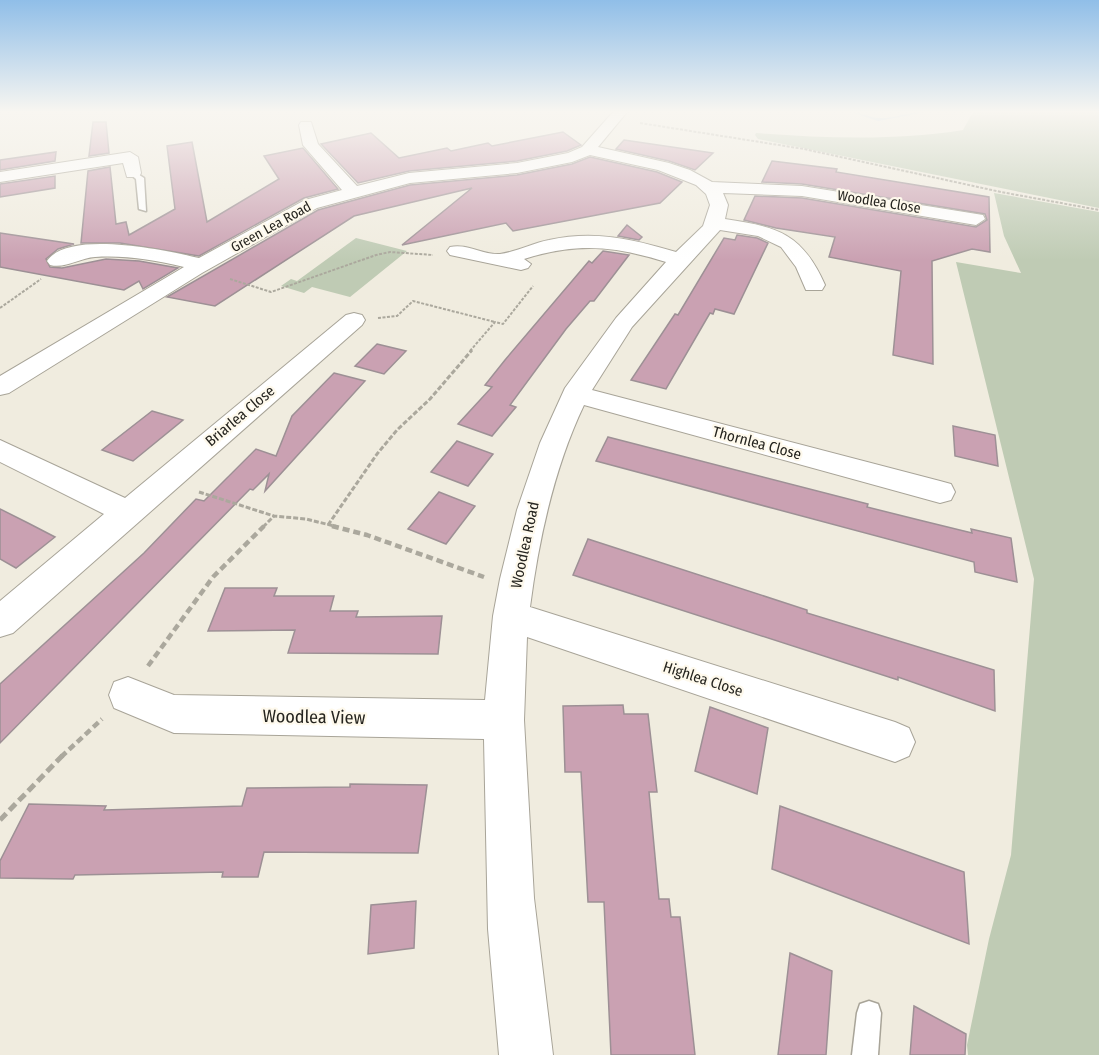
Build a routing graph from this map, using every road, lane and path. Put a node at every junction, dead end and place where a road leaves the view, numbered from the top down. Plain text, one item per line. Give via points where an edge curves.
1 (102, 161) edge
2 (131, 161) edge
3 (325, 161) edge
4 (556, 161) edge
5 (638, 161) edge
6 (859, 161) edge
7 (134, 173) joint
8 (0, 177) edge
9 (710, 187) junction
10 (352, 191) junction
11 (143, 209) dead end
12 (1099, 210) edge
13 (976, 219) dead end
14 (714, 223) junction
15 (567, 243) junction
16 (457, 251) joint
17 (65, 253) joint
18 (501, 260) junction
19 (680, 260) junction
20 (524, 264) dead end
21 (199, 267) junction
22 (814, 285) dead end
23 (0, 308) edge
24 (397, 316) dead end
25 (354, 320) dead end
26 (495, 322) junction
27 (0, 387) edge
28 (574, 394) junction
29 (0, 450) edge
30 (164, 481) junction
31 (940, 492) dead end
32 (127, 512) junction
33 (328, 525) junction
34 (514, 602) junction
35 (0, 622) edge
36 (128, 695) dead end
37 (504, 720) junction
38 (895, 742) dead end
39 (869, 1013) dead end
40 (525, 1055) edge
41 (866, 1055) edge

1 - 8 street
2 - 7 street
3 - 10 street
4 - 10 street, Green Lea Road via 409,178
5 - 9 street via 682,171
6 - 12 path
7 - 11 lane via 140,178
9 - 13 street, Woodlea Close via 802,190
9 - 14 street via 719,202
10 - 21 street, Green Lea Road via 311,204
14 - 19 street, Woodlea Road
14 - 22 street via 758,231 787,242 800,251
15 - 18 street via 537,246
15 - 19 street via 626,244
15 - 26 path via 503,324
16 - 18 street
16 - 21 path via 442,255 376,255 271,292
17 - 21 street via 135,252
17 - 23 path via 56,268
18 - 20 street
19 - 28 street, Woodlea Road via 636,306
21 - 27 street, Green Lea Road
24 - 26 path via 413,301
25 - 30 street, Briarlea Close
26 - 33 path via 377,454
28 - 31 street, Thornlea Close
28 - 34 street, Woodlea Road via 528,514
29 - 32 street
30 - 32 street, Briarlea Close
30 - 33 path via 274,516
32 - 35 street, Briarlea Close
33 - 34 path via 367,535
34 - 37 street, Woodlea Road
34 - 38 street, Highlea Close
36 - 37 street, Woodlea View via 174,714
37 - 40 street, Woodlea Road via 513,943
39 - 41 lane

